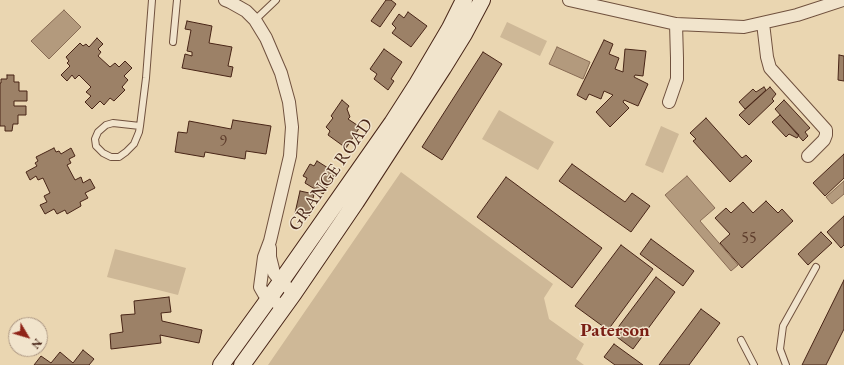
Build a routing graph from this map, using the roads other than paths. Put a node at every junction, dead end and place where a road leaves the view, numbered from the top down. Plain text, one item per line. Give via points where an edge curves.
1 (152, 0) edge
2 (177, 0) edge
3 (225, 0) edge
4 (276, 0) edge
5 (464, 0) edge
6 (482, 0) edge
7 (569, 0) edge
8 (843, 0) edge
9 (255, 20) junction
10 (763, 23) junction
11 (676, 24) junction
12 (173, 42) dead end
13 (669, 102) dead end
14 (140, 126) junction
15 (808, 156) dead end
16 (270, 241) junction
17 (816, 267) dead end
18 (280, 282) junction
19 (294, 293) junction
20 (270, 298) junction
21 (283, 307) junction
22 (741, 340) dead end
23 (220, 365) edge
24 (242, 365) edge
25 (754, 365) edge
26 (786, 365) edge

1 - 14 lane
2 - 12 lane
3 - 9 street via 246,11
4 - 9 lane
5 - 18 main road, GRANGE ROAD via 400,110
6 - 19 main road, GRANGE ROAD via 443,68
7 - 11 street
8 - 10 street
9 - 16 street via 266,38 281,74 289,102 292,126 290,156
10 - 11 street via 744,27
10 - 15 street via 770,68 826,130 824,140
11 - 13 street via 676,79
14 - 14 lane via 134,144 119,157 102,153 96,146 95,138 106,125 114,123
16 - 18 street via 270,257 274,273
16 - 20 street via 264,257 260,287
17 - 26 lane via 783,326 780,349
18 - 19 street
18 - 20 main road, GRANGE ROAD
19 - 21 main road, GRANGE ROAD
20 - 21 street
20 - 23 main road, GRANGE ROAD
21 - 24 main road, GRANGE ROAD
22 - 25 lane

